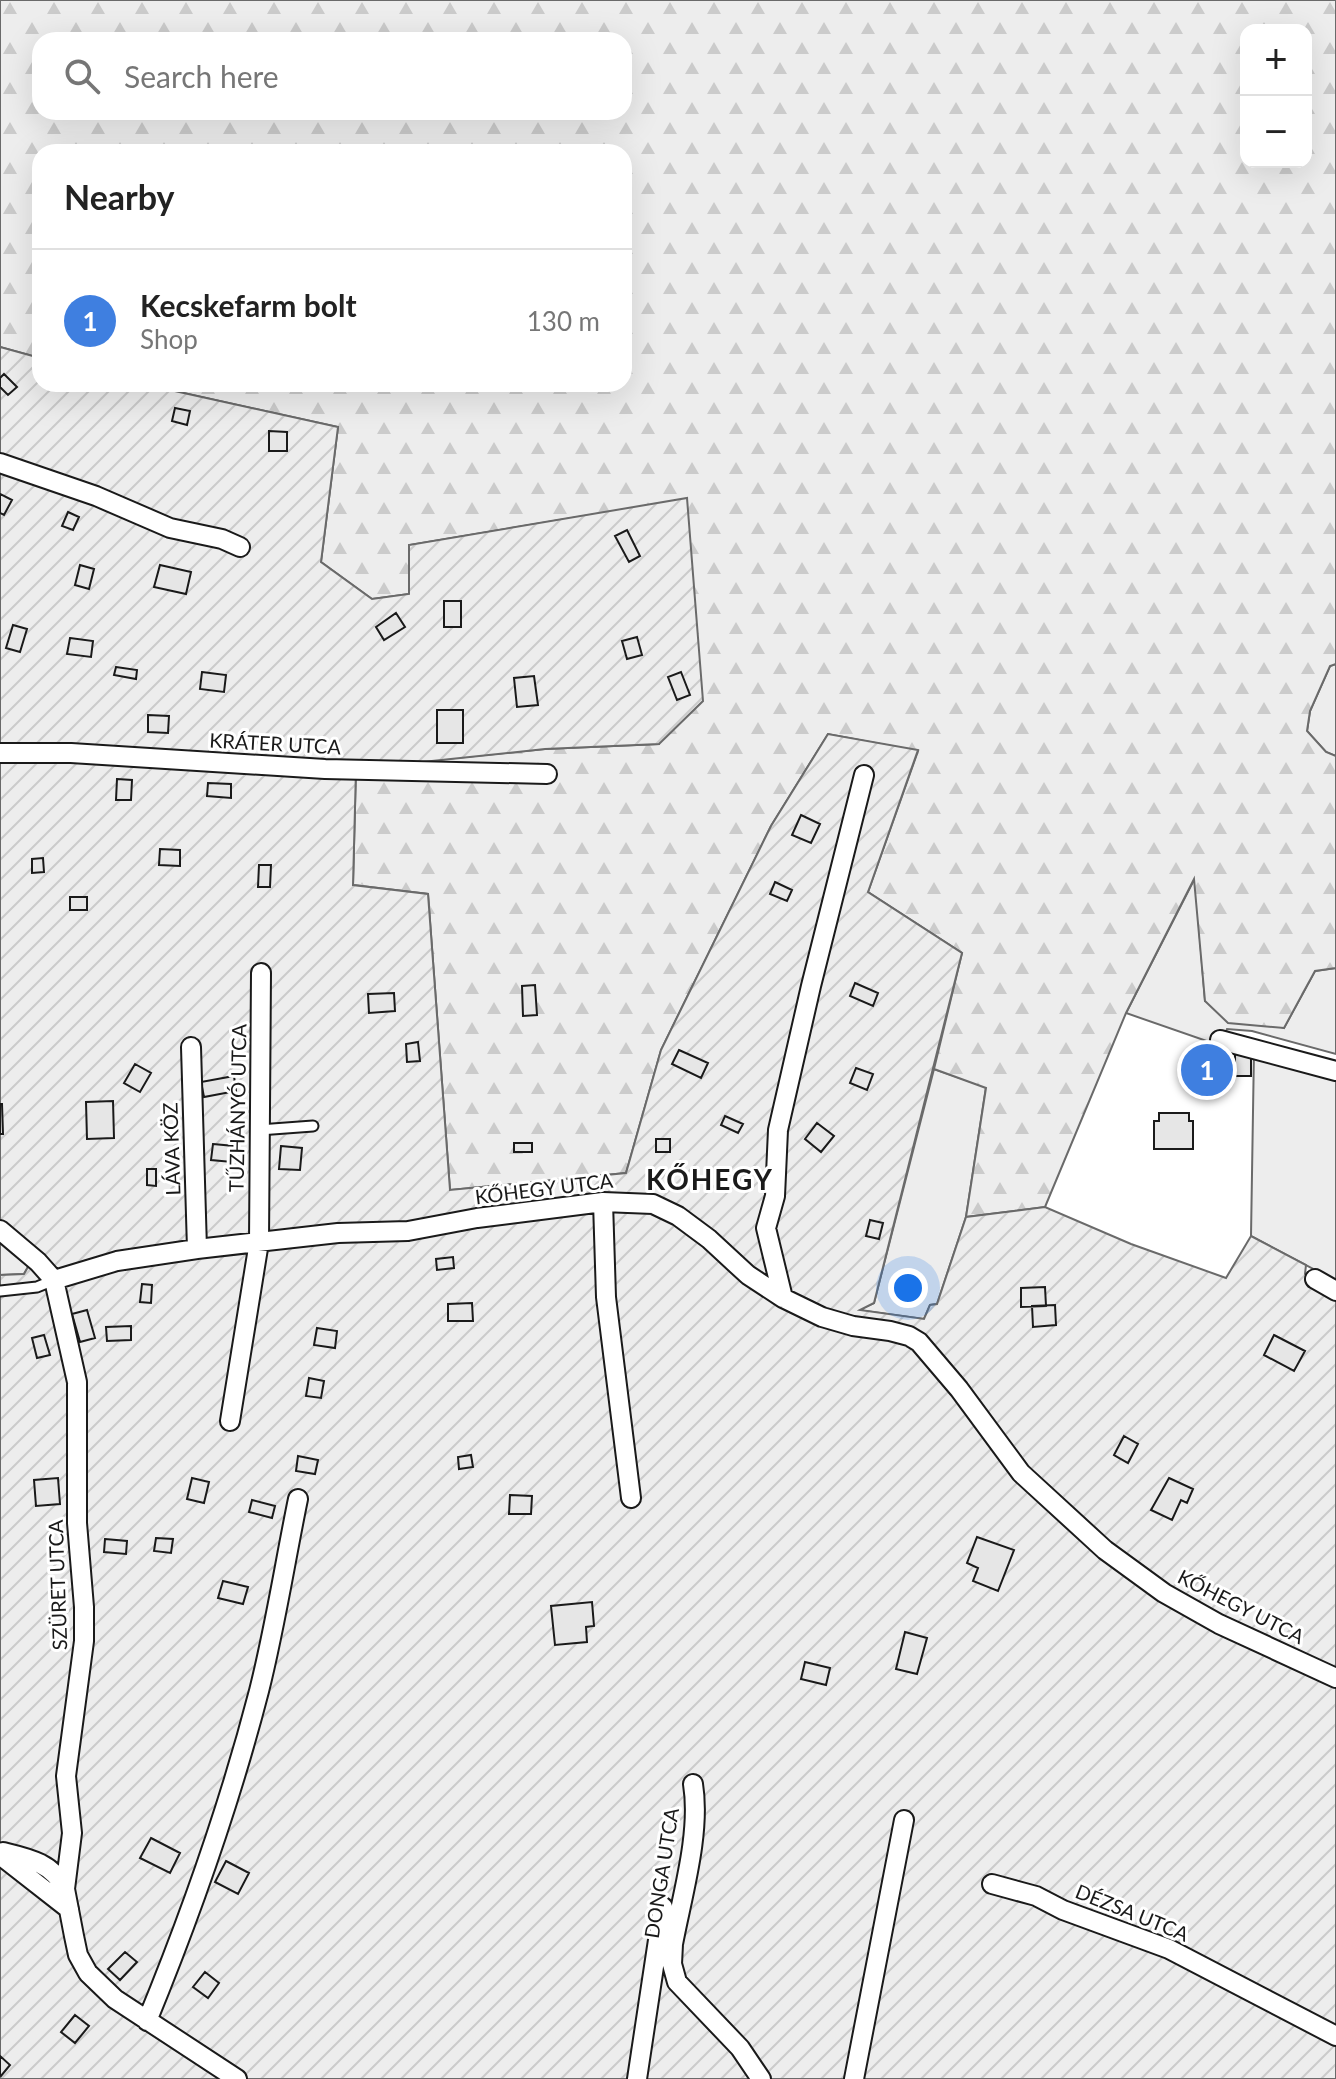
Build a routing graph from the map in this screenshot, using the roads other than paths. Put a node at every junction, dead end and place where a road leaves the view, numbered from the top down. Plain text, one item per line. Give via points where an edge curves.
1 (0, 463) edge
2 (240, 547) dead end
3 (0, 753) edge
4 (547, 774) dead end
5 (864, 775) dead end
6 (261, 973) dead end
7 (1220, 1040) dead end
8 (191, 1047) dead end
9 (1336, 1071) edge
10 (313, 1126) dead end
11 (259, 1130) junction
12 (603, 1202) junction
13 (0, 1230) edge
14 (259, 1242) junction
15 (197, 1249) junction
16 (1315, 1279) dead end
17 (54, 1280) junction
18 (0, 1291) edge
19 (1336, 1291) edge
20 (783, 1298) junction
21 (230, 1421) dead end
22 (631, 1498) dead end
23 (298, 1499) dead end
24 (1336, 1678) edge
25 (693, 1784) dead end
26 (904, 1820) dead end
27 (0, 1853) edge
28 (992, 1884) dead end
29 (65, 1889) junction
30 (663, 1907) dead end
31 (69, 1909) junction
32 (665, 1943) junction
33 (147, 2021) junction
34 (1336, 2036) edge
35 (237, 2079) edge
36 (637, 2079) edge
37 (761, 2079) edge
38 (854, 2079) edge

1 - 2 street via 170,528
3 - 4 street, KRÁTER UTCA
5 - 20 street via 778,1130 775,1196 766,1228
6 - 11 street, TŰZHÁNYÓ UTCA
7 - 9 street
8 - 15 street, LÁVA KÖZ
10 - 11 lane
11 - 14 street, TŰZHÁNYÓ UTCA
12 - 14 street, KŐHEGY UTCA via 408,1231
12 - 20 street, KŐHEGY UTCA via 653,1204 678,1216
12 - 22 street via 606,1297
13 - 17 street
14 - 15 street, KŐHEGY UTCA
14 - 21 street, TŰZHÁNYÓ UTCA
15 - 17 street, KŐHEGY UTCA via 117,1261
16 - 19 street
17 - 18 lane
17 - 29 street, SZÜRET UTCA via 77,1382 77,1523 84,1607 66,1776 72,1833
20 - 24 street, KŐHEGY UTCA via 822,1317 919,1342 1021,1473 1105,1550 1219,1624
23 - 33 street via 259,1689 223,1816
25 - 32 street, DONGA UTCA via 693,1827
26 - 38 street
27 - 29 street via 30,1858 49,1868
27 - 31 street
28 - 34 street, DÉZSA UTCA via 1169,1949
29 - 31 street, SZÜRET UTCA
30 - 32 street
31 - 33 street, SZÜRET UTCA via 78,1955 88,1973
32 - 36 street via 648,1992
32 - 37 street, DONGA UTCA via 677,1982 740,2048
33 - 35 street, SZÜRET UTCA

